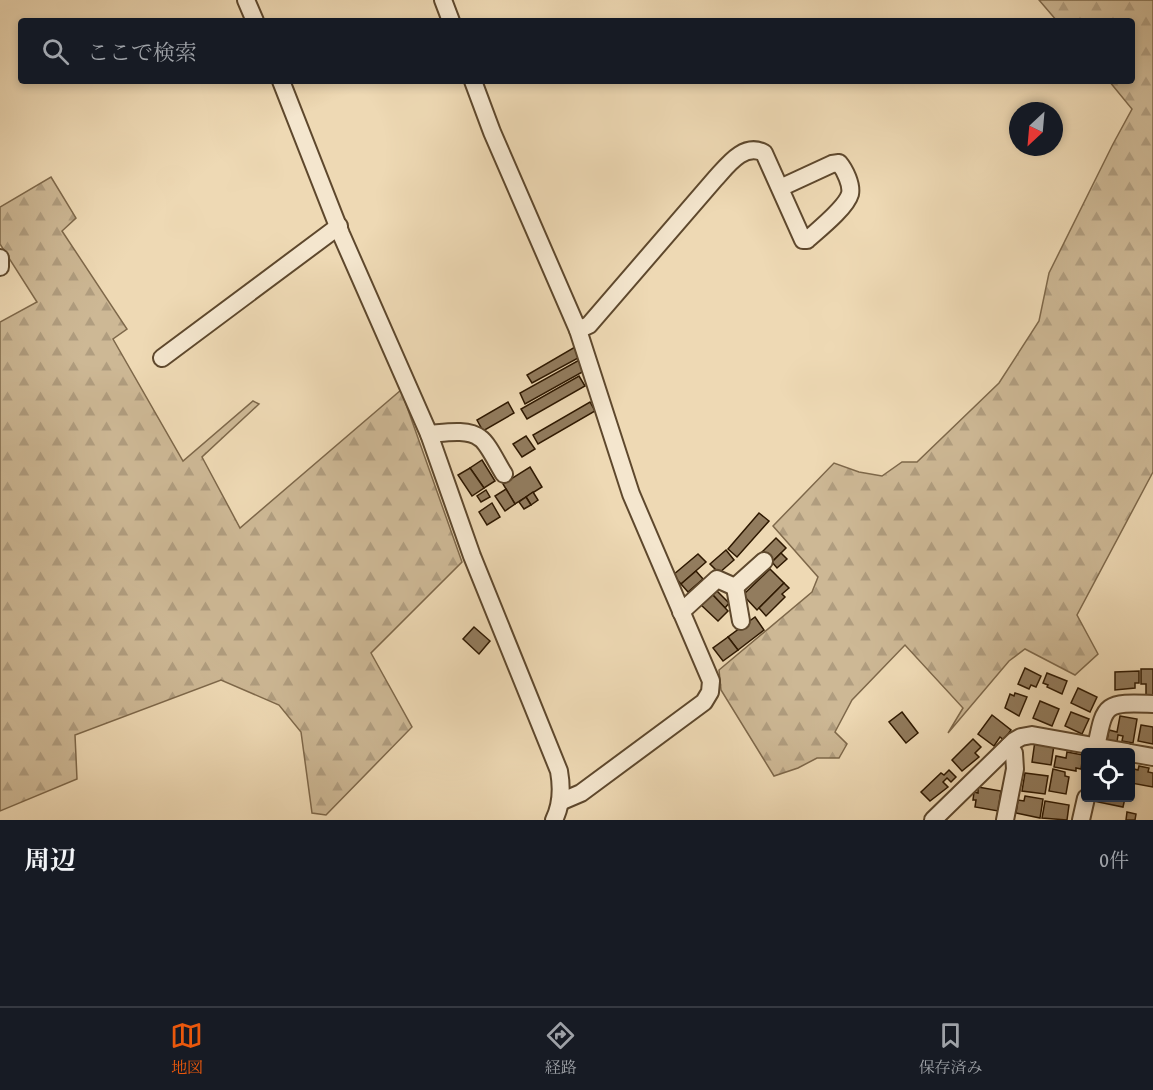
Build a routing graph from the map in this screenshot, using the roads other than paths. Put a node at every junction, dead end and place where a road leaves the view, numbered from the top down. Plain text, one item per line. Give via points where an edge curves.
1 (246, 0) edge
2 (443, 0) edge
3 (254, 18) edge
4 (450, 18) edge
5 (282, 84) edge
6 (474, 84) edge
7 (780, 188) junction
8 (339, 226) junction
9 (0, 258) edge
10 (0, 267) edge
11 (578, 330) junction
12 (162, 358) dead end
13 (429, 434) junction
14 (504, 474) dead end
15 (764, 561) dead end
16 (735, 587) junction
17 (681, 612) junction
18 (741, 621) dead end
19 (1153, 704) edge
20 (1009, 746) junction
21 (1087, 748) edge
22 (1095, 748) edge
23 (1135, 754) edge
24 (1153, 757) edge
25 (560, 802) junction
26 (1085, 802) edge
27 (554, 820) edge
28 (933, 820) edge
29 (1005, 820) edge
30 (1081, 820) edge

1 - 3 street
2 - 4 street
5 - 8 street
6 - 11 street
7 - 7 street via 839,164 850,194 803,240
7 - 11 street via 764,153 754,149 734,159 589,325
8 - 12 street
8 - 13 street
9 - 10 street
11 - 17 street via 631,494
13 - 14 street via 459,433 481,438
13 - 25 street via 472,556 559,771
15 - 16 street
16 - 17 street via 717,579
16 - 18 street
17 - 25 street via 711,681 704,702 581,793
19 - 22 street via 1112,705 1100,724
20 - 21 street via 1032,735
20 - 28 street
20 - 29 street via 1014,753 1015,769
23 - 24 street
25 - 27 street
26 - 30 street

